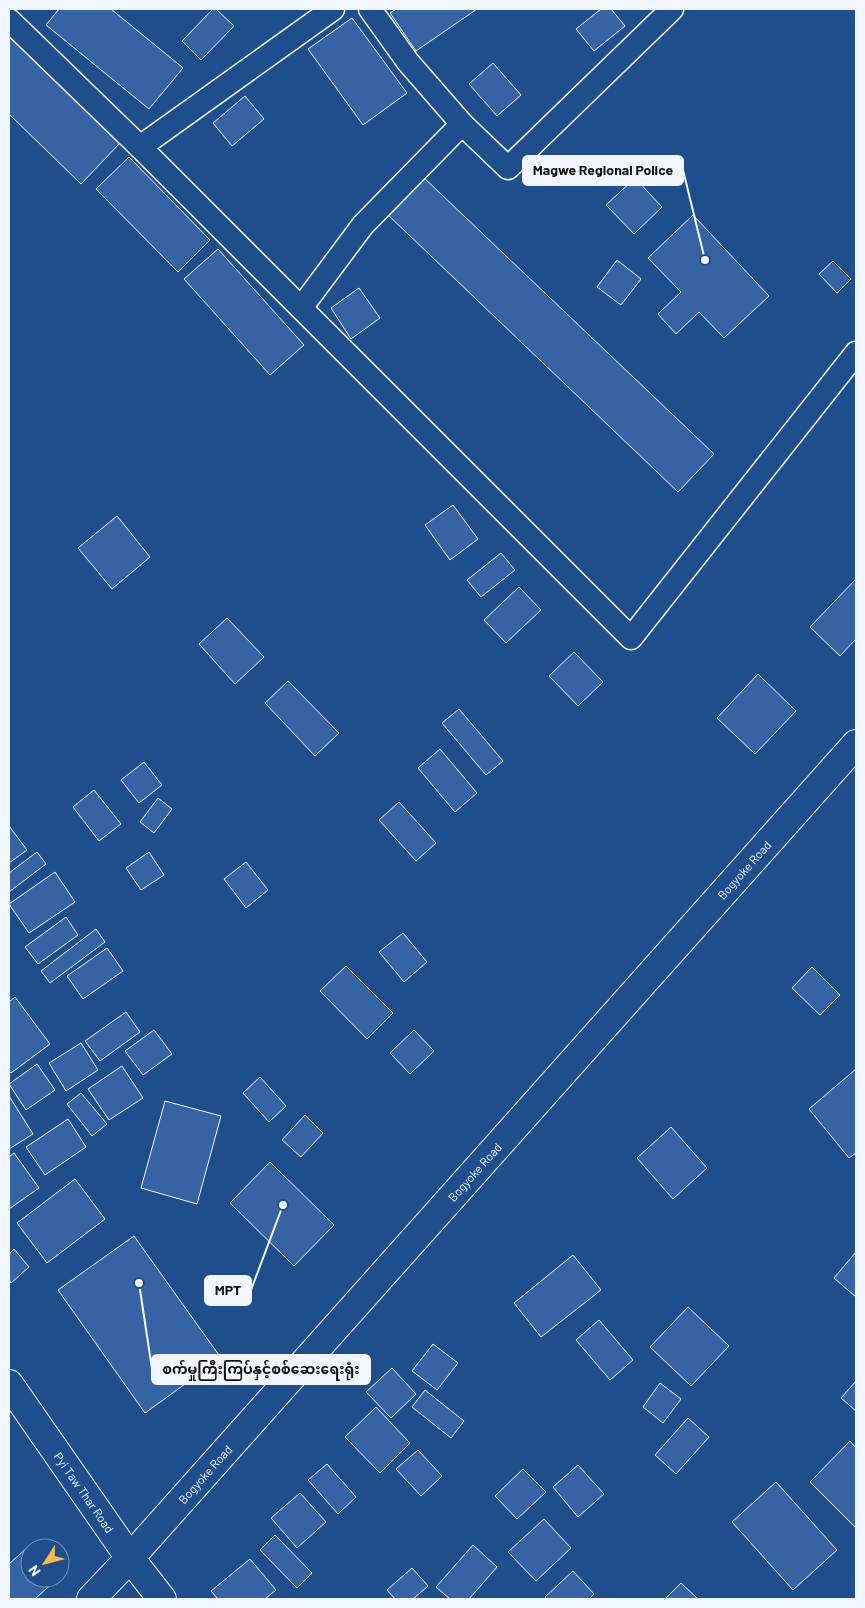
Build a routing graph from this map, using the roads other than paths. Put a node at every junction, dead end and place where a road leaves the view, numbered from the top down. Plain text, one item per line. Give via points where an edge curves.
1 (334, 9) edge
2 (370, 9) edge
3 (672, 9) edge
4 (9, 20) edge
5 (462, 124) junction
6 (140, 147) junction
7 (301, 308) junction
8 (856, 353) edge
9 (856, 744) edge
10 (9, 1384) edge
11 (130, 1558) junction
12 (91, 1599) edge
13 (162, 1599) edge

1 - 6 street
2 - 5 street via 408,62
3 - 5 street via 508,168
4 - 6 street
5 - 7 street via 363,225
6 - 7 street
7 - 8 street via 631,638
9 - 11 main road, Bogyoke Road
10 - 11 main road, Pyi Taw Thar Road
11 - 12 main road, Bogyoke Road
11 - 13 main road, Pyi Taw Thar Road

